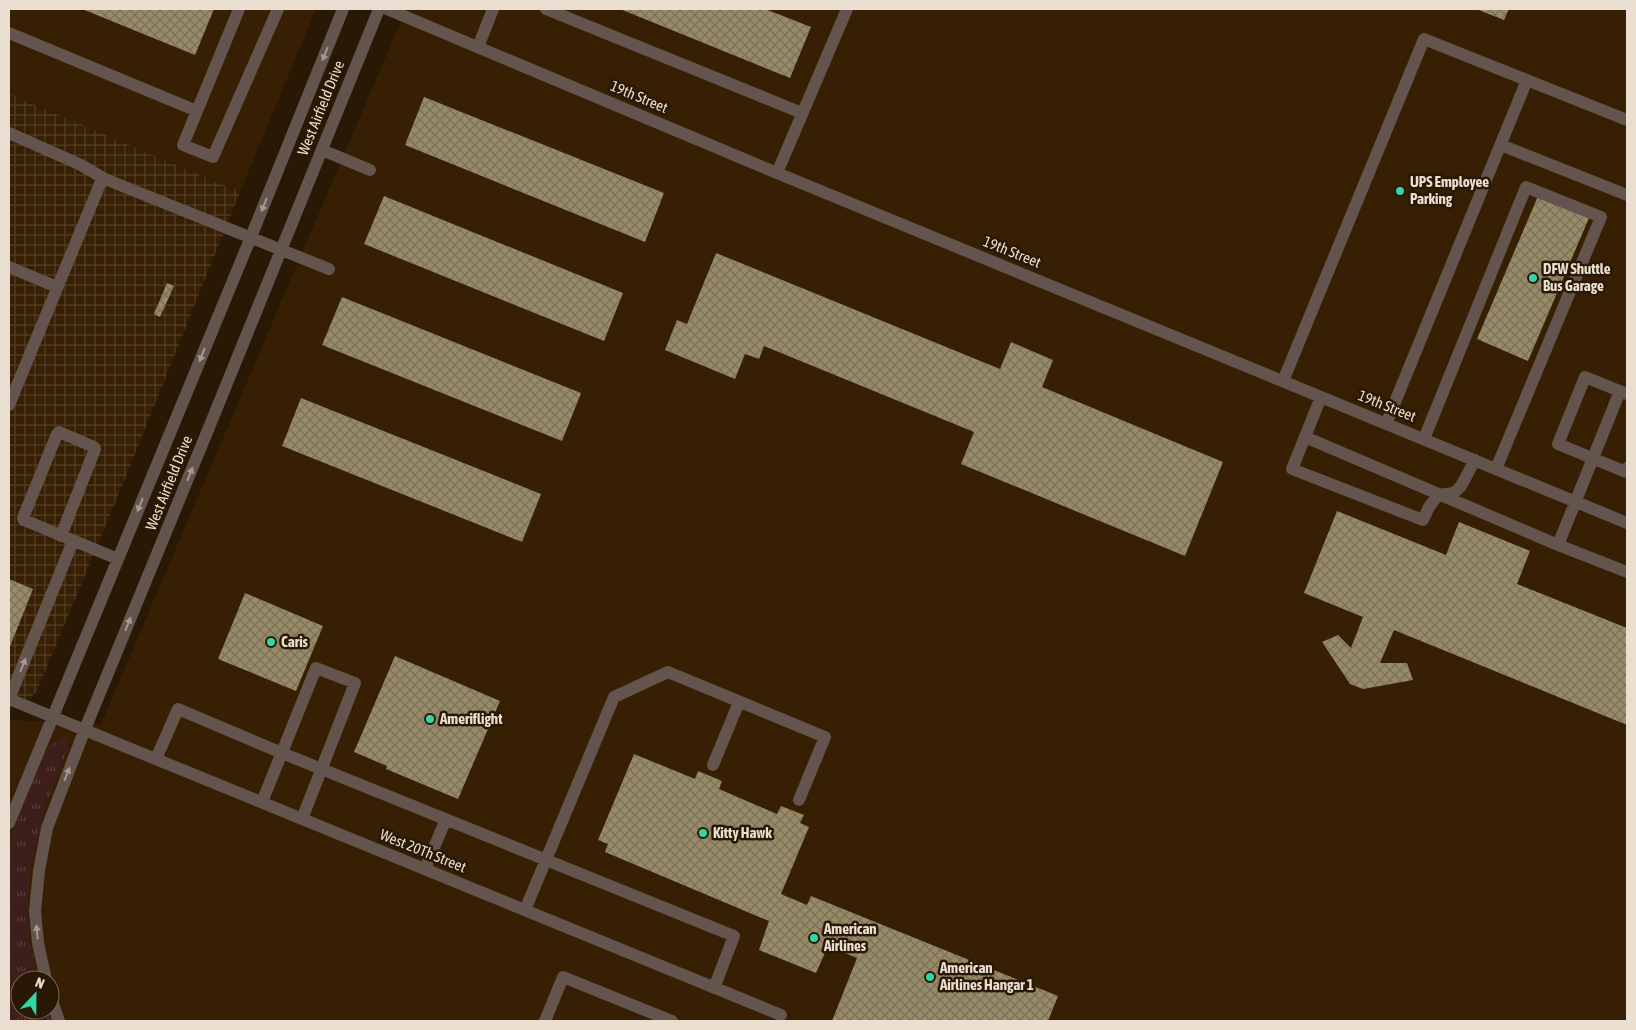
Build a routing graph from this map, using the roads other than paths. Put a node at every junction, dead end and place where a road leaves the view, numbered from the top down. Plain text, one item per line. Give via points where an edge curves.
1 (238, 9) edge
2 (278, 9) edge
3 (343, 9) edge
4 (379, 9) edge
5 (387, 9) edge
6 (494, 9) edge
7 (546, 9) edge
8 (846, 9) edge
9 (9, 33) edge
10 (478, 47) junction
11 (1527, 80) junction
12 (197, 111) junction
13 (802, 113) junction
14 (1627, 120) edge
15 (9, 133) edge
16 (1501, 145) junction
17 (322, 150) junction
18 (370, 170) dead end
19 (777, 173) junction
20 (105, 179) junction
21 (1627, 195) edge
22 (251, 237) junction
23 (282, 250) junction
24 (9, 267) edge
25 (329, 269) dead end
26 (57, 287) junction
27 (1283, 381) junction
28 (1624, 392) edge
29 (1321, 397) junction
30 (9, 405) edge
31 (1386, 424) junction
32 (1305, 437) junction
33 (1424, 439) junction
34 (1593, 458) junction
35 (1475, 460) junction
36 (1627, 468) edge
37 (1496, 469) junction
38 (1438, 495) junction
39 (1575, 501) junction
40 (1627, 523) edge
41 (61, 536) junction
42 (73, 541) junction
43 (1558, 545) junction
44 (118, 559) junction
45 (1627, 572) edge
46 (9, 699) edge
47 (739, 702) junction
48 (52, 718) junction
49 (85, 729) junction
50 (282, 753) junction
51 (156, 759) junction
52 (713, 765) dead end
53 (321, 769) junction
54 (799, 800) dead end
55 (262, 802) junction
56 (302, 819) junction
57 (446, 820) junction
58 (9, 823) edge
59 (546, 860) junction
60 (425, 870) junction
61 (525, 910) junction
62 (44, 970) edge
63 (714, 988) junction
64 (781, 1019) edge
65 (545, 1021) edge
66 (672, 1021) edge

1 - 12 street
2 - 12 street via 213,156 183,145
3 -> 22 street, West Airfield Drive
4 - 17 street, West Airfield Drive
5 - 10 street, 19th Street
6 - 10 street
7 - 13 street
8 - 13 street
9 - 12 street
10 - 19 street, 19th Street
11 - 14 street
11 - 16 street
11 - 27 street via 1424,39
13 - 19 street
15 - 20 street
16 - 21 street
16 - 31 street
17 - 18 street
17 - 23 street, West Airfield Drive
19 - 27 street, 19th Street
20 - 22 street
20 - 26 street via 100,184
22 - 23 street
22 -> 44 street, West Airfield Drive
23 - 25 street
49 -> 23 street, West Airfield Drive
24 - 26 street
26 - 30 street
27 - 29 street, 19th Street
28 - 34 street
28 - 34 street via 1585,377 1558,444
29 - 31 street, 19th Street
29 - 32 street
31 - 33 street, 19th Street
32 - 38 street
32 - 38 street via 1292,469 1422,520
33 - 35 street, 19th Street
33 - 37 street via 1526,187 1601,218
34 - 36 street via 1626,472
34 - 39 street
35 - 37 street, 19th Street
35 - 38 street via 1462,486 1454,493
37 - 39 street, 19th Street
38 - 43 street
39 - 40 street, 19th Street
39 - 43 street
41 - 41 street via 23,518 59,432 95,449
41 - 42 street
42 - 44 street
46 -> 42 street
43 - 45 street
44 - 48 street, West Airfield Drive
46 - 48 street, West 20Th Street
47 - 52 street
47 - 54 street via 825,737
47 - 59 street via 668,672 614,697
48 - 49 street, West 20Th Street
48 - 58 street, West Airfield Drive
49 - 51 street, West 20Th Street
62 -> 49 street, West Airfield Drive via 35,911 39,871 47,828
50 - 51 street via 178,709
50 - 53 street
50 - 53 street via 316,668 355,683
50 - 55 street
51 - 55 street, West 20Th Street
53 - 56 street
53 - 57 street
55 - 56 street, West 20Th Street
56 - 60 street, West 20Th Street
57 - 59 street
57 - 60 street
59 - 61 street
59 - 63 street via 734,936
60 - 61 street, West 20Th Street
61 - 63 street, West 20Th Street
63 - 64 street, West 20Th Street
65 - 66 street via 563,977

